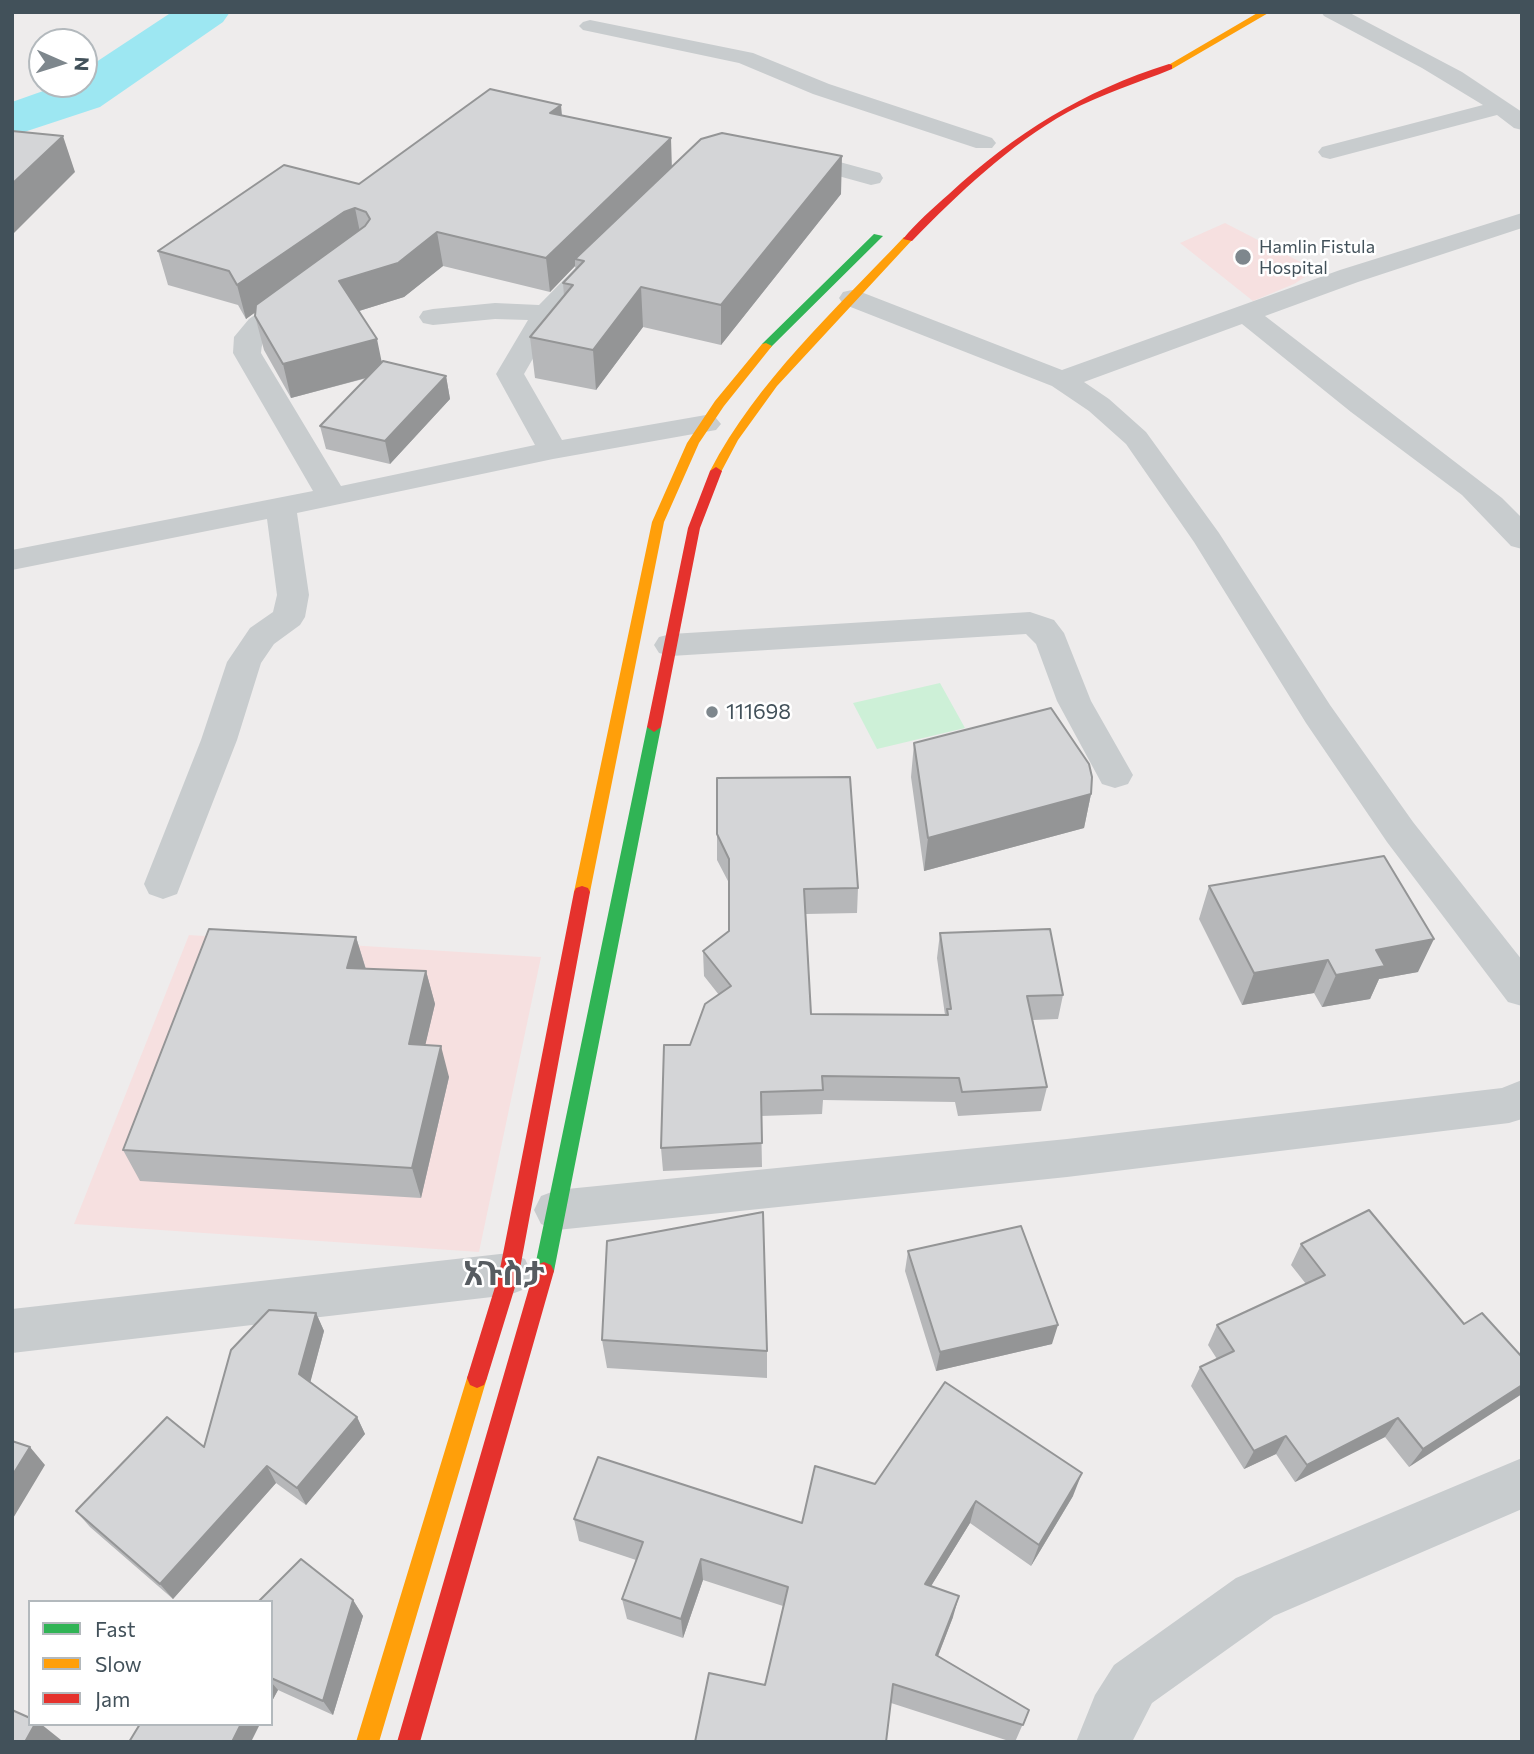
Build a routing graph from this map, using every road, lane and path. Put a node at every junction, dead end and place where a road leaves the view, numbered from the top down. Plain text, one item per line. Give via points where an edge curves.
1 (1266, 12) edge
2 (1331, 12) edge
3 (590, 26) dead end
4 (1090, 80) dead end
5 (1516, 117) edge
6 (1015, 122) dead end
7 (982, 145) dead end
8 (1330, 152) dead end
9 (775, 154) edge
10 (871, 178) dead end
11 (1522, 220) edge
12 (885, 229) dead end
13 (616, 241) edge
14 (320, 282) edge
15 (852, 298) junction
16 (546, 313) junction
17 (1247, 315) junction
18 (433, 317) dead end
19 (1062, 380) junction
20 (706, 424) junction
21 (553, 450) junction
22 (332, 498) junction
23 (281, 507) junction
24 (1522, 539) edge
25 (12, 560) edge
26 (671, 645) junction
27 (1115, 775) dead end
28 (163, 884) dead end
29 (1522, 990) edge
30 (1518, 1108) edge
31 (557, 1210) junction
32 (509, 1274) junction
33 (12, 1331) edge
34 (1522, 1483) edge
35 (367, 1742) edge
36 (408, 1742) edge
37 (1104, 1742) edge

1 - 15 main road via 1200,51 1069,109 1034,130 926,219
2 - 5 street via 1400,47
3 - 7 street via 745,58
4 - 6 main road
5 - 8 street
9 - 10 street
11 - 17 street via 1349,276
12 - 20 main road via 775,335
13 - 16 street
14 - 22 street via 258,326 248,337 247,353
15 - 19 street
15 - 26 main road via 757,404 730,442 694,528
16 - 18 street via 495,311
16 - 21 street via 510,374
17 - 19 street
17 - 24 street via 1468,486
19 - 29 street via 1136,438 1393,822
20 - 21 street
20 - 32 main road via 658,522 600,796
21 - 22 street
22 - 23 street
23 - 25 street
23 - 28 street via 292,607 288,617 262,636 244,662
26 - 27 street via 1030,623 1042,628 1052,641 1074,701
26 - 31 main road
30 - 31 street
31 - 36 main road via 543,1274
32 - 33 street
32 - 35 main road
34 - 37 street via 1255,1597 1133,1684

